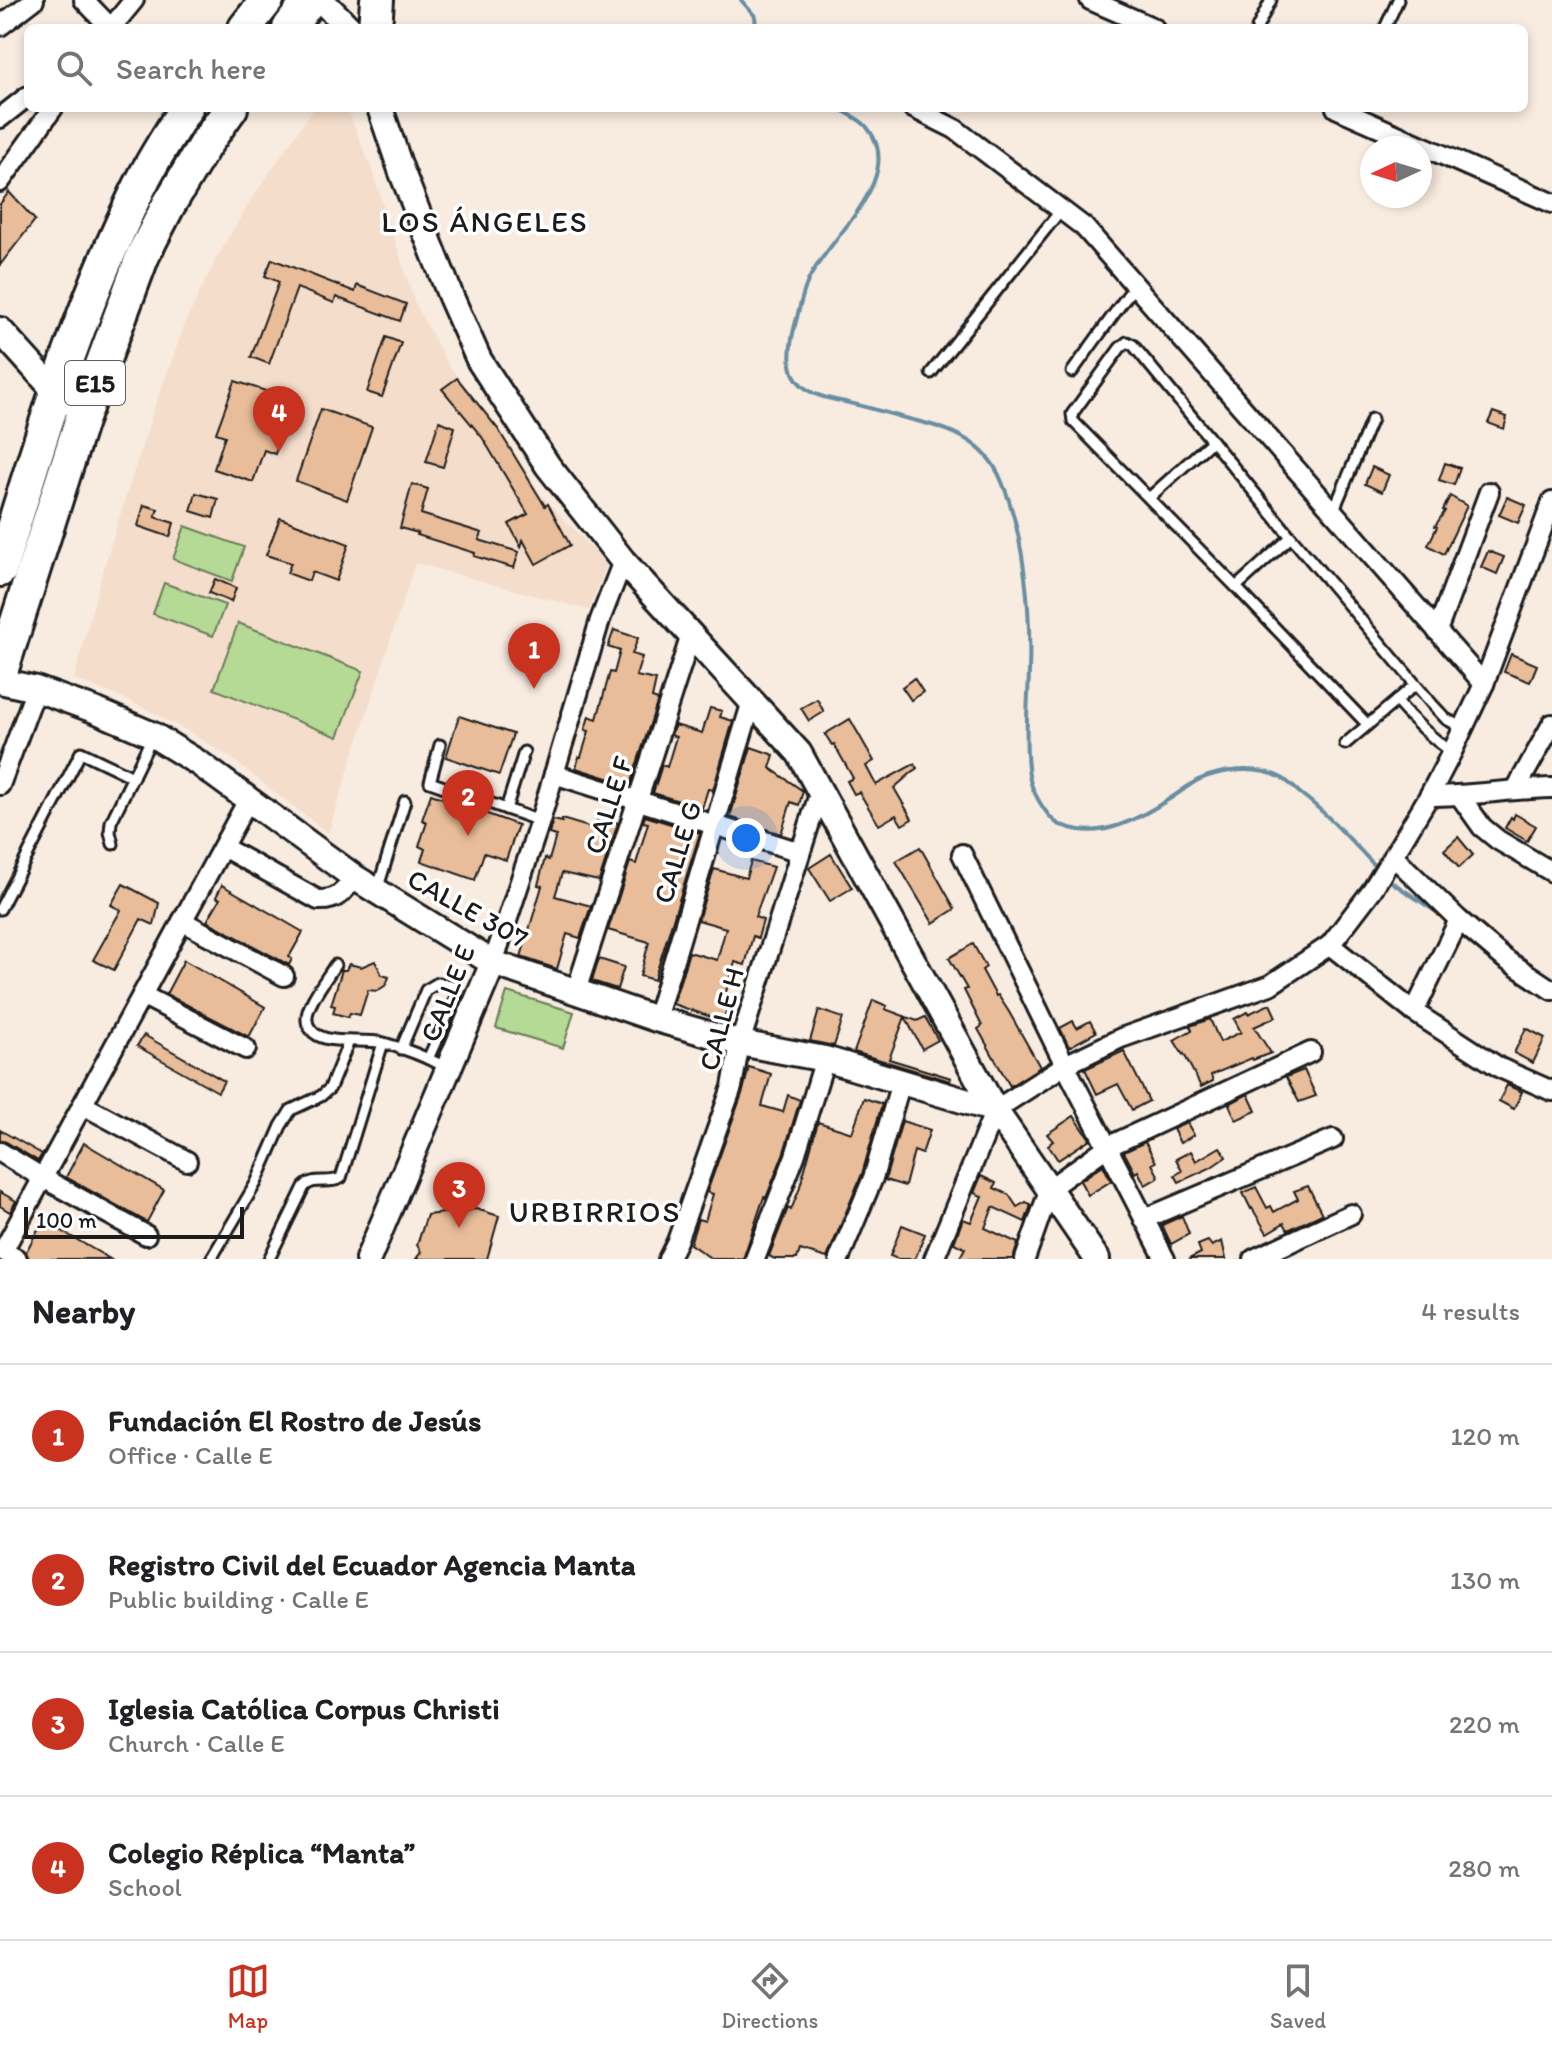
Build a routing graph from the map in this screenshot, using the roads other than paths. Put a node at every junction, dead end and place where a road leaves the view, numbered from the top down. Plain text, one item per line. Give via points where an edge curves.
1 (34, 0) edge
2 (84, 0) edge
3 (134, 0) edge
4 (310, 0) edge
5 (321, 0) edge
6 (377, 0) edge
7 (1090, 0) edge
8 (1271, 0) edge
9 (1398, 0) edge
10 (107, 24) edge
11 (114, 24) edge
12 (292, 24) edge
13 (345, 24) edge
14 (375, 24) edge
15 (1145, 24) edge
16 (1259, 24) edge
17 (1387, 24) edge
18 (0, 26) edge
19 (24, 99) edge
20 (50, 112) edge
21 (184, 112) edge
22 (228, 112) edge
23 (381, 112) edge
24 (921, 112) edge
25 (1350, 112) edge
26 (0, 118) edge
27 (0, 182) edge
28 (1552, 203) edge
29 (1061, 210) junction
30 (1135, 285) junction
31 (0, 330) edge
32 (1072, 372) dead end
33 (931, 373) dead end
34 (55, 391) junction
35 (1372, 419) dead end
36 (81, 421) junction
37 (1212, 441) junction
38 (1489, 492) dead end
39 (1150, 497) junction
40 (1552, 502) edge
41 (1333, 512) junction
42 (1291, 537) junction
43 (623, 561) junction
44 (0, 570) edge
45 (1236, 587) junction
46 (1437, 631) junction
47 (691, 635) junction
48 (0, 678) edge
49 (1484, 684) junction
50 (1415, 685) junction
51 (36, 689) junction
52 (752, 701) junction
53 (1396, 701) junction
54 (1367, 724) junction
55 (1552, 724) edge
56 (1463, 728) junction
57 (153, 735) junction
58 (1345, 744) dead end
59 (440, 745) dead end
60 (524, 752) dead end
61 (1452, 752) junction
62 (554, 774) junction
63 (133, 777) junction
64 (0, 785) edge
65 (1552, 788) edge
66 (1516, 789) junction
67 (820, 791) junction
68 (1429, 796) junction
69 (1460, 796) junction
70 (248, 800) junction
71 (405, 801) dead end
72 (639, 801) junction
73 (506, 809) junction
74 (540, 821) junction
75 (715, 825) junction
76 (113, 844) dead end
77 (223, 847) junction
78 (800, 852) junction
79 (962, 854) dead end
80 (1393, 856) junction
81 (1552, 872) edge
82 (354, 877) junction
83 (377, 891) junction
84 (0, 909) edge
85 (1459, 920) junction
86 (182, 921) junction
87 (1330, 945) junction
88 (493, 963) junction
89 (335, 965) dead end
90 (284, 976) dead end
91 (1552, 990) edge
92 (576, 991) junction
93 (142, 995) junction
94 (1414, 1012) junction
95 (656, 1019) junction
96 (349, 1041) junction
97 (383, 1043) junction
98 (740, 1043) junction
99 (246, 1049) dead end
100 (401, 1049) junction
101 (1311, 1052) dead end
102 (825, 1059) junction
103 (438, 1064) junction
104 (1065, 1065) junction
105 (901, 1082) junction
106 (1552, 1091) edge
107 (83, 1105) junction
108 (995, 1110) junction
109 (1333, 1139) dead end
110 (1107, 1147) junction
111 (0, 1152) edge
112 (187, 1161) dead end
113 (43, 1178) junction
114 (1050, 1188) junction
115 (1351, 1214) dead end
116 (1144, 1219) junction
117 (146, 1235) dead end
118 (17, 1259) edge
119 (211, 1259) edge
120 (269, 1259) edge
121 (368, 1259) edge
122 (668, 1259) edge
123 (755, 1259) edge
124 (839, 1259) edge
125 (934, 1259) edge
126 (1025, 1259) edge
127 (1097, 1259) edge
128 (1165, 1259) edge
129 (1254, 1259) edge

1 - 18 street
2 - 10 street
3 - 11 street
4 - 12 highway
5 - 13 street
6 - 14 highway
7 - 15 street
8 - 16 lane
9 - 17 lane
19 - 26 street
20 - 27 street
21 - 34 highway, E15 via 122,224
22 - 36 highway, E15 via 143,255
23 - 43 street via 479,360 548,466
24 - 29 street via 955,129
25 - 28 street
29 - 30 street via 1084,227
29 - 33 lane
30 - 32 lane
30 - 41 street
31 - 34 street
34 - 36 street
34 - 44 highway, E15
35 - 41 lane
36 - 48 highway, E15
37 - 39 lane
37 - 39 lane via 1133,345 1127,342 1120,348 1072,414 1073,421
37 - 42 lane
38 - 46 street
39 - 45 lane
40 - 49 street
41 - 46 street
42 - 45 lane
42 - 50 lane
43 - 47 street
43 - 62 street, CALLE E
45 - 54 lane
46 - 49 street
47 - 52 street
47 - 72 street, CALLE F
48 - 51 street, CALLE 307
49 - 56 street
50 - 53 lane
50 - 56 lane via 1446,719
51 - 57 street, CALLE 307
51 - 64 street
52 - 67 street via 799,753
52 - 75 street, CALLE G
53 - 54 lane
53 - 61 lane via 1413,722
54 - 58 lane
55 - 66 street
56 - 61 street
57 - 63 lane
57 - 70 street, CALLE 307
59 - 73 lane via 430,782
60 - 73 lane
61 - 68 street
62 - 72 street
62 - 74 street, CALLE E
63 - 76 lane via 111,822
63 - 84 lane via 81,752
65 - 66 street
66 - 69 street
67 - 78 street, CALLE H
67 - 108 street
68 - 69 street
68 - 80 street
69 - 81 street via 1482,827
70 - 77 street
70 - 82 street, CALLE 307
71 - 83 lane
72 - 75 street
72 - 92 street, CALLE F
73 - 74 lane
74 - 88 street, CALLE E
75 - 78 street
75 - 95 street, CALLE G
77 - 82 street via 318,900 338,897
77 - 86 street
78 - 98 street, CALLE H
79 - 104 street
80 - 85 street
80 - 87 street
82 - 83 street, CALLE 307
83 - 88 street, CALLE 307
85 - 91 street
85 - 94 street
86 - 90 street
86 - 93 street
87 - 94 street
87 - 104 street via 1270,985 1121,1038
88 - 92 street, CALLE 307
88 - 103 street, CALLE E
89 - 96 lane via 307,1019 318,1036
92 - 95 street, CALLE 307
93 - 99 street
93 - 107 street
94 - 106 street via 1500,1068
95 - 98 street, CALLE 307
96 - 97 lane
96 - 119 lane via 330,1088 291,1110
97 - 100 lane
97 - 120 lane via 341,1178 304,1187
98 - 102 street, CALLE 307
98 - 122 street, CALLE H via 732,1087
100 - 103 lane
100 - 103 lane via 426,990 438,983 450,985 455,999
101 - 110 street
102 - 105 street, CALLE 307
102 - 123 street
103 - 121 street, CALLE E
104 - 108 street
104 - 110 street
105 - 108 street, CALLE 307
105 - 124 street via 873,1178
107 - 112 street
107 - 113 street
108 - 114 street
108 - 125 street
109 - 116 street
110 - 114 street
110 - 116 street
111 - 113 street
113 - 117 street
113 - 118 street via 3,1251
114 - 126 street
114 - 127 street
115 - 129 street
116 - 128 street

